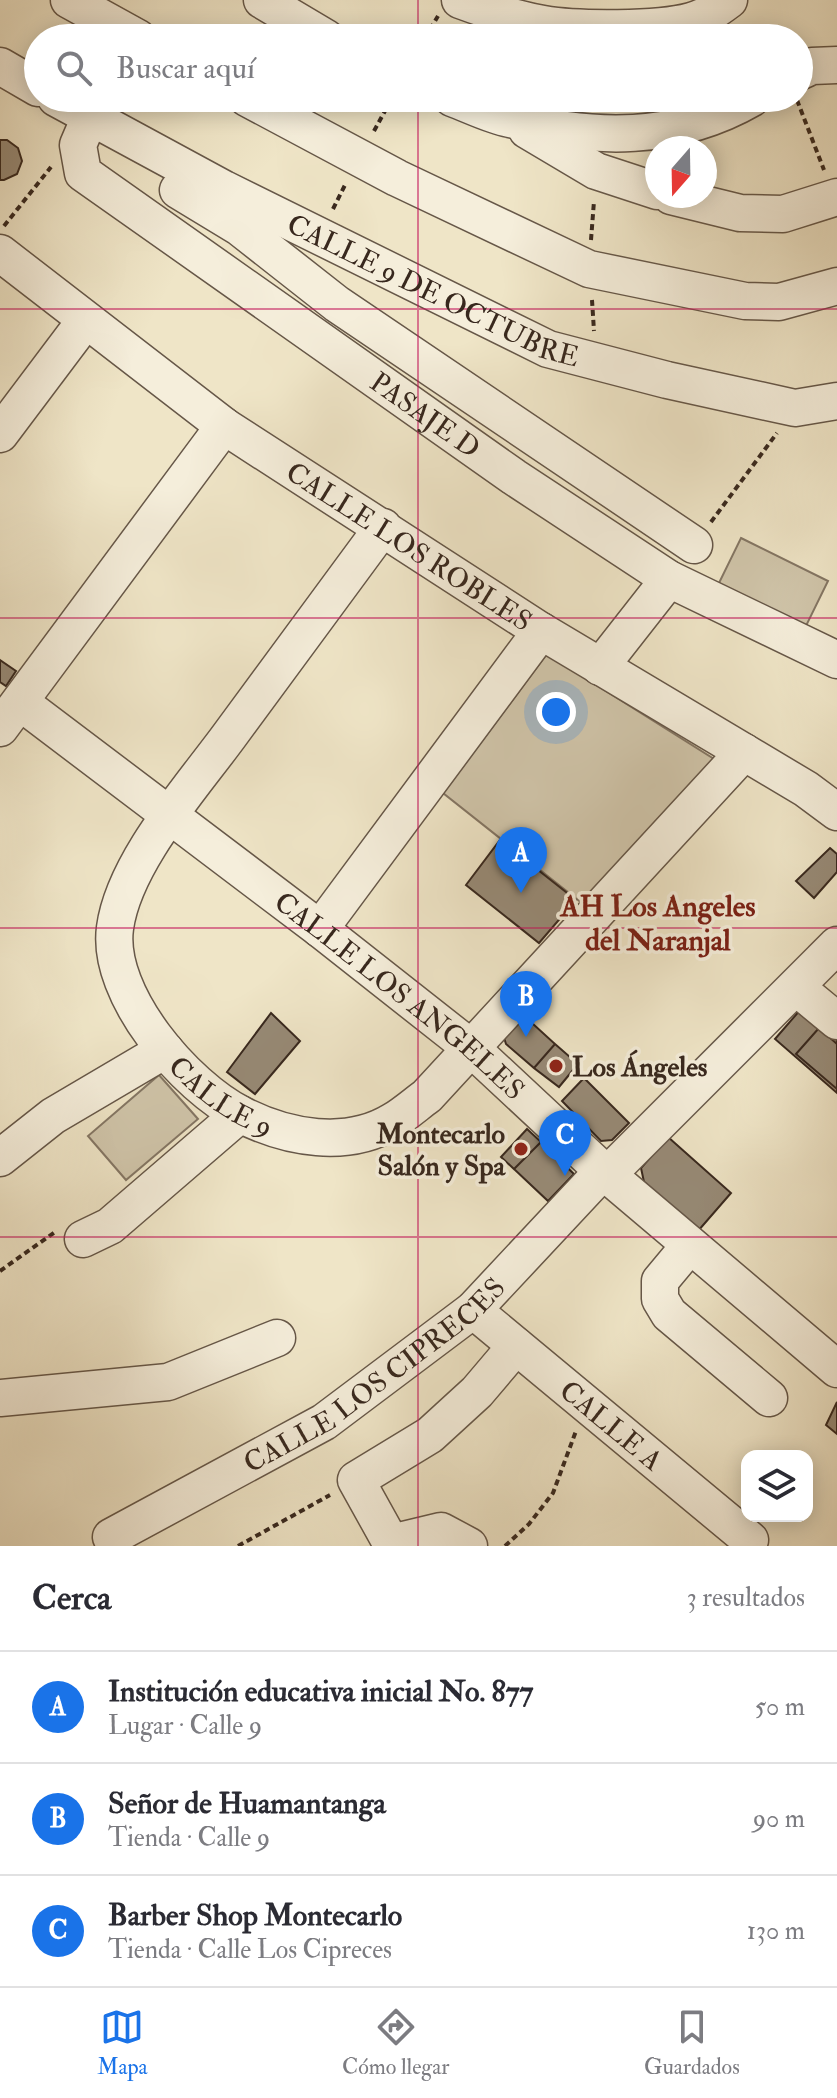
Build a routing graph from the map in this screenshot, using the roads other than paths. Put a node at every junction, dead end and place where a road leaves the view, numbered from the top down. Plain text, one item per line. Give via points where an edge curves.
1 (69, 0) edge
2 (262, 0) edge
3 (460, 0) edge
4 (729, 0) edge
5 (113, 24) edge
6 (302, 24) edge
7 (541, 24) edge
8 (652, 24) edge
9 (837, 65) edge
10 (0, 66) edge
11 (813, 66) edge
12 (24, 80) edge
13 (74, 112) edge
14 (273, 112) edge
15 (490, 112) edge
16 (728, 112) edge
17 (509, 119) junction
18 (88, 122) junction
19 (832, 186) edge
20 (645, 187) edge
21 (717, 207) edge
22 (0, 253) edge
23 (837, 286) edge
24 (85, 321) junction
25 (823, 401) edge
26 (224, 426) junction
27 (0, 434) edge
28 (383, 527) junction
29 (694, 545) road end
30 (669, 579) junction
31 (541, 631) junction
32 (837, 660) edge
33 (600, 667) junction
34 (10, 715) edge
35 (744, 752) junction
36 (837, 812) edge
37 (170, 817) junction
38 (320, 929) junction
39 (837, 945) edge
40 (796, 987) junction
41 (837, 1021) edge
42 (471, 1048) junction
43 (165, 1050) junction
44 (240, 1114) junction
45 (0, 1158) edge
46 (605, 1173) junction
47 (83, 1239) road end
48 (690, 1245) junction
49 (473, 1310) junction
50 (277, 1338) dead end
51 (516, 1346) junction
52 (837, 1369) edge
53 (0, 1398) edge
54 (769, 1398) dead end
55 (111, 1537) dead end
56 (750, 1540) dead end
57 (469, 1546) edge

1 - 5 street
2 - 6 street
3 - 7 street
4 - 8 street via 690,21
9 - 11 street
10 - 12 street, CALLE 9 DE OCTUBRE
13 - 18 street, CALLE 9 DE OCTUBRE
14 - 23 street via 384,172 589,269 745,301 779,302
15 - 17 street
16 - 17 street via 675,129 636,134
17 - 20 street via 596,171
18 - 25 street, CALLE 9 DE OCTUBRE via 548,349 667,380
18 - 29 street via 150,172 239,227 337,304
18 - 30 street, PASAJE D via 78,145 83,173 514,477
19 - 21 street via 783,214
22 - 24 street, CALLE LOS ROBLES
24 - 26 street, CALLE LOS ROBLES
24 - 27 street
26 - 28 street, CALLE LOS ROBLES
26 - 34 street
28 - 31 street, CALLE LOS ROBLES
28 - 37 street, CALLE 9
30 - 32 street, PASAJE D
30 - 33 street
31 - 33 street, CALLE LOS ROBLES
31 - 38 street
33 - 35 street, CALLE LOS ROBLES
34 - 37 street, CALLE LOS ANGELES
35 - 36 street, CALLE LOS ROBLES
35 - 42 street, CALLE 9
37 - 38 street, CALLE LOS ANGELES
37 - 43 street, CALLE 9 via 133,872 115,930 125,987
38 - 42 street, CALLE LOS ANGELES
39 - 40 street, CALLE LOS CIPRECES
40 - 41 street
40 - 46 street, CALLE LOS CIPRECES
42 - 44 street, CALLE 9 via 427,1096 391,1123 363,1133 299,1135
42 - 46 street, CALLE LOS ANGELES
43 - 44 street, CALLE 9
43 - 45 street via 53,1116
44 - 47 street via 110,1226
46 - 48 street, CALLE LOS ANGELES
46 - 49 street, CALLE LOS CIPRECES
48 - 52 street, CALLE LOS ANGELES
48 - 54 street via 660,1281 660,1299 669,1314
49 - 51 street, CALLE A
49 - 55 street, CALLE LOS CIPRECES via 324,1422
50 - 53 street via 168,1382
51 - 56 street, CALLE A
51 - 57 street via 430,1435 356,1480 391,1543 441,1531

